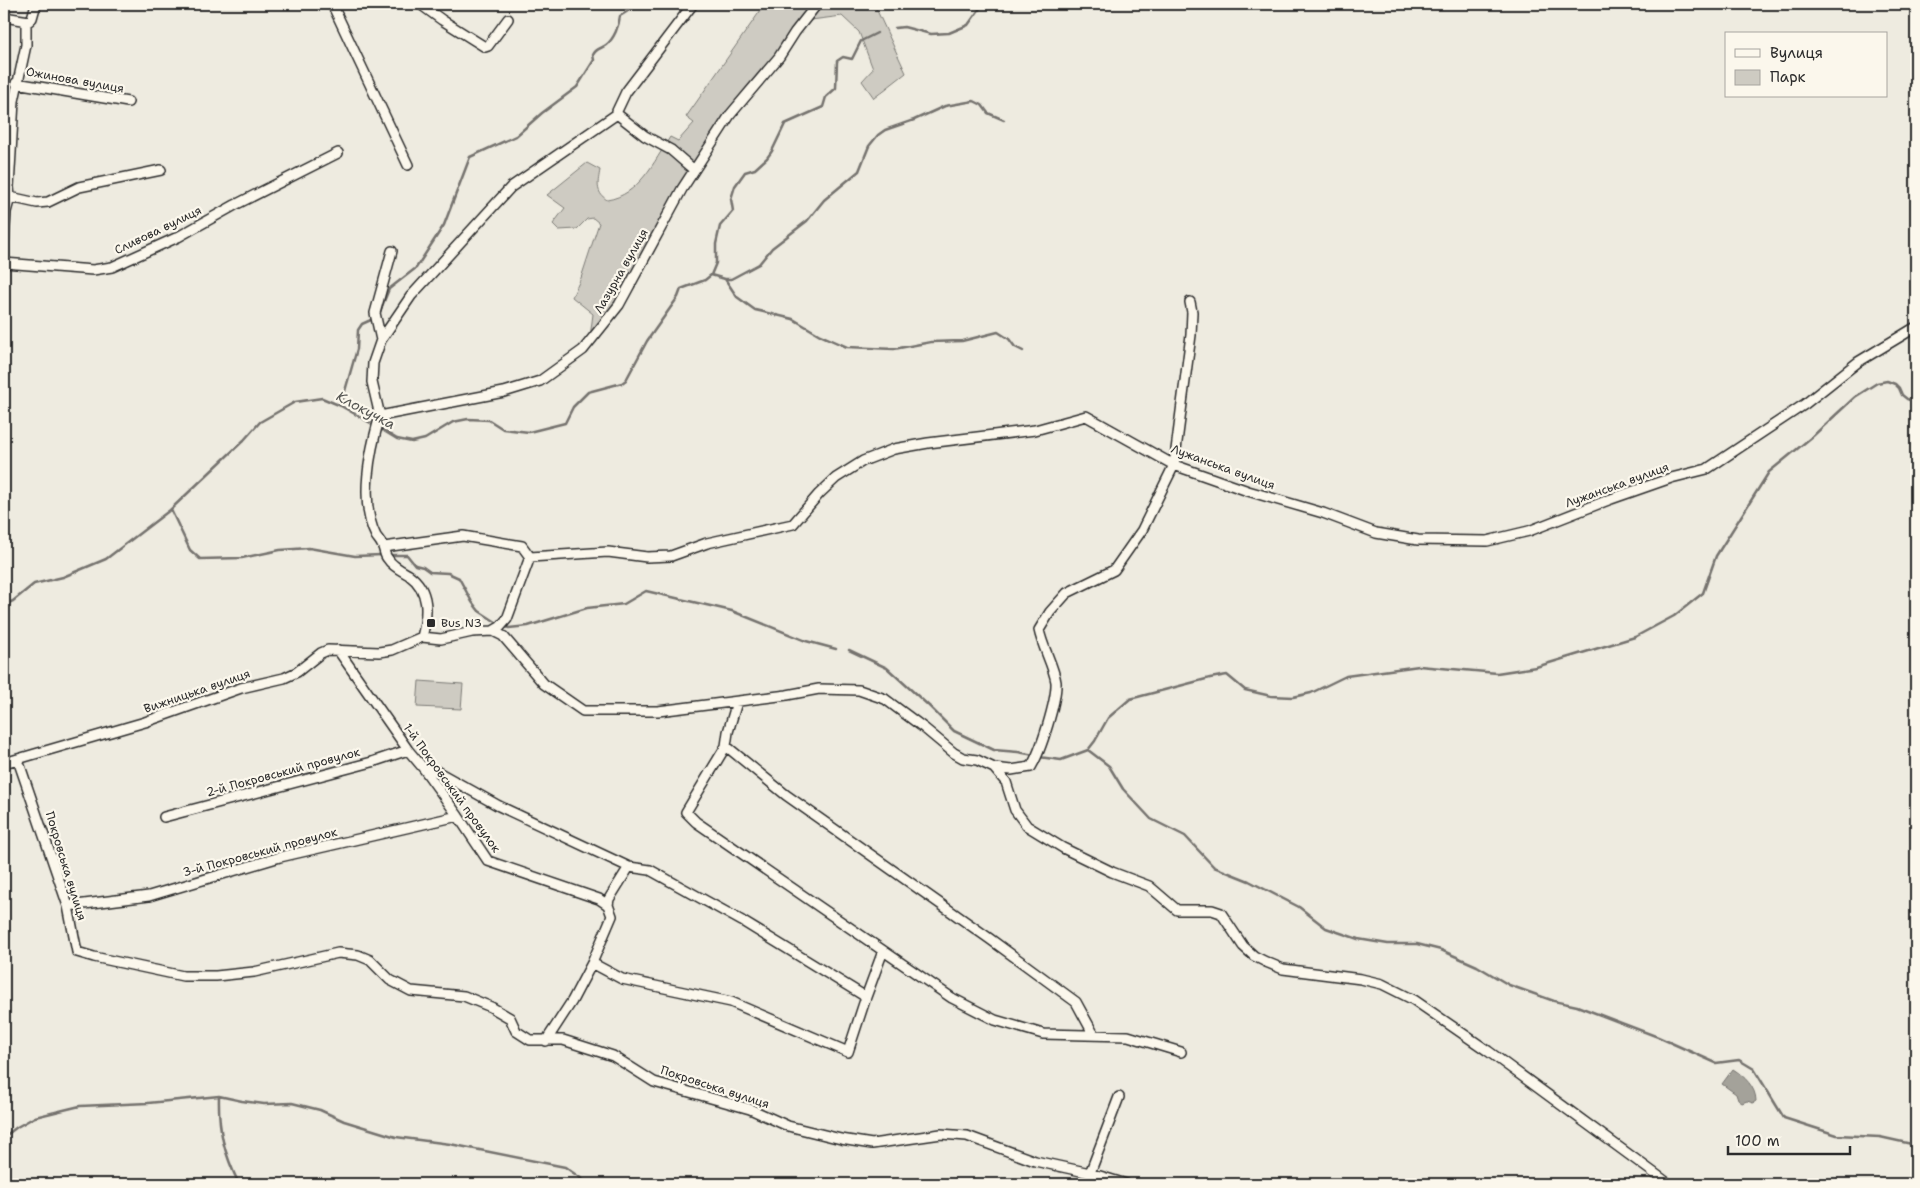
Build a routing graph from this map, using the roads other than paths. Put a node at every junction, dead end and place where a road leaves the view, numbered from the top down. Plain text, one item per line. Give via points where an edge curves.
1 (36, 4) edge
2 (332, 4) edge
3 (420, 4) edge
4 (693, 4) edge
5 (817, 4) edge
6 (4, 17) edge
7 (508, 19) dead end
8 (26, 21) junction
9 (16, 83) junction
10 (128, 102) dead end
11 (617, 114) junction
12 (338, 153) dead end
13 (408, 165) dead end
14 (161, 170) dead end
15 (694, 170) junction
16 (10, 197) junction
17 (4, 242) edge
18 (392, 251) dead end
19 (4, 263) edge
20 (1190, 302) dead end
21 (1916, 327) edge
22 (381, 340) junction
23 (379, 420) junction
24 (1174, 465) junction
25 (384, 549) junction
26 (530, 557) junction
27 (496, 629) junction
28 (422, 637) junction
29 (338, 650) junction
30 (737, 702) junction
31 (726, 746) junction
32 (408, 750) junction
33 (18, 760) junction
34 (4, 764) edge
35 (994, 768) junction
36 (424, 769) junction
37 (458, 816) junction
38 (164, 817) dead end
39 (629, 867) junction
40 (608, 904) junction
41 (68, 906) junction
42 (883, 951) junction
43 (592, 963) junction
44 (866, 997) junction
45 (1094, 1035) junction
46 (546, 1041) junction
47 (1181, 1052) dead end
48 (1119, 1097) dead end
49 (1090, 1173) junction
50 (1126, 1184) edge
51 (1669, 1184) edge

1 - 8 street via 32,18
2 - 13 street
3 - 7 street via 485,47
4 - 11 street via 626,92
5 - 15 street, Лазурна вулиця via 730,115
6 - 8 street
8 - 9 street via 26,45
9 - 10 street, Ожинова вулиця
9 - 16 street
11 - 15 street via 671,150
11 - 22 street via 511,187 411,296
12 - 19 street, Сливова вулиця via 227,209 178,238 112,266 93,270
14 - 16 street via 79,187 48,202
15 - 23 street, Лазурна вулиця via 619,305 575,357 540,381
16 - 17 street
18 - 22 street via 375,317
20 - 24 street via 1191,335
21 - 24 street, Лужанська вулиця via 1868,356 1805,404 1707,469 1671,478 1529,531 1487,541 1418,540 1376,533
22 - 23 street via 373,363 372,382
23 - 25 street via 367,499 376,535
24 - 26 street, Лужанська вулиця via 1086,416 1035,430 928,443 874,456 830,482 793,524 708,543 672,556 647,557 608,552
24 - 35 street via 1142,530 1114,570 1068,593 1039,630 1056,682 1047,726 1031,766 1011,770
25 - 26 street via 463,536 522,546
25 - 28 street via 388,561 416,581 426,598
26 - 27 street via 507,619
27 - 28 street via 441,638
27 - 30 street via 544,684 584,711 658,711
28 - 29 street, Вижницька вулиця via 380,652
29 - 32 street, 1-й Покровський провулок
29 - 33 street, Вижницька вулиця via 321,653 284,678 241,688 145,722
30 - 31 street
30 - 35 street via 819,688 858,690 885,699 954,753
31 - 42 street via 686,812 704,828
31 - 45 street via 786,795 1076,1002
32 - 36 street, 1-й Покровський провулок
32 - 38 street, 2-й Покровський провулок
33 - 34 street, Вижницька вулиця
33 - 41 street, Покровська вулиця
35 - 51 street via 1006,782 1015,810 1027,826 1063,848 1149,886 1177,910 1221,913 1243,946 1266,962 1283,969 1382,984 1414,1000
36 - 37 street, 1-й Покровський провулок
36 - 39 street via 429,767 499,806
37 - 40 street, 1-й Покровський провулок via 488,861
37 - 41 street, 3-й Покровський провулок via 280,858 149,896
39 - 40 street
39 - 44 street via 650,870 742,921
40 - 43 street via 612,916
41 - 46 street, Покровська вулиця via 77,952 94,957 183,976 216,976 254,972 338,953 358,955 370,960 390,980 411,991 464,996 510,1018 516,1031 530,1040
42 - 44 street
42 - 45 street via 952,998 995,1020 1043,1034
43 - 44 street via 622,979 731,1002 848,1052
43 - 46 street
45 - 47 street via 1128,1036
46 - 49 street, Покровська вулиця via 563,1040 613,1056 654,1082 750,1109 788,1126 841,1139 872,1144 941,1134 967,1136 1035,1161
48 - 49 street
49 - 50 street, Покровська вулиця

